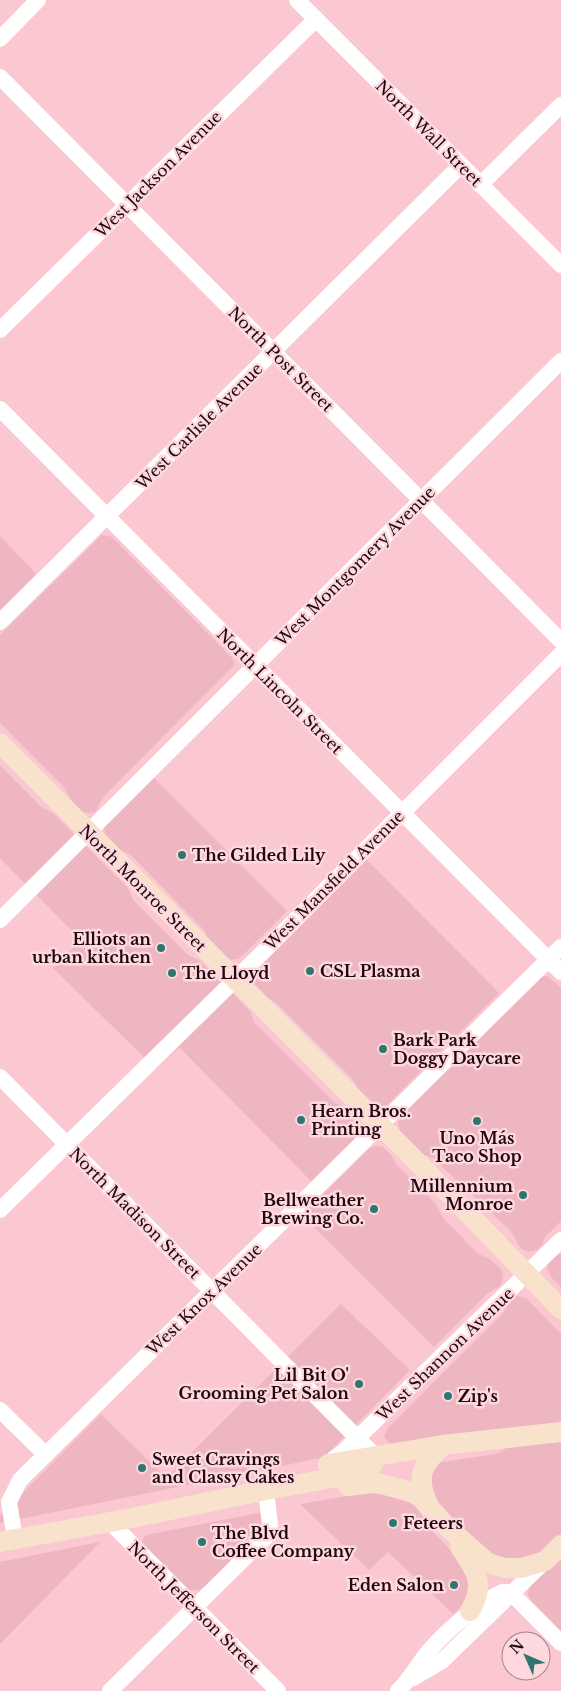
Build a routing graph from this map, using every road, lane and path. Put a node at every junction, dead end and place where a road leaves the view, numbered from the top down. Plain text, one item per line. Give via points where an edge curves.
1 (38, 0) edge
2 (296, 0) edge
3 (316, 19) junction
4 (0, 38) edge
5 (0, 77) edge
6 (561, 105) edge
7 (461, 165) junction
8 (480, 185) junction
9 (128, 204) junction
10 (561, 265) edge
11 (0, 330) edge
12 (274, 351) junction
13 (561, 361) edge
14 (0, 409) edge
15 (420, 500) junction
16 (106, 517) junction
17 (0, 622) edge
18 (561, 641) edge
19 (561, 654) edge
20 (255, 666) junction
21 (0, 743) edge
22 (402, 813) junction
23 (88, 832) junction
24 (0, 920) edge
25 (561, 947) edge
26 (548, 960) junction
27 (561, 972) edge
28 (235, 979) junction
29 (0, 1077) edge
30 (381, 1126) junction
31 (66, 1144) junction
32 (0, 1210) edge
33 (561, 1240) edge
34 (527, 1274) junction
35 (212, 1291) junction
36 (561, 1309) edge
37 (0, 1410) edge
38 (561, 1432) edge
39 (357, 1438) junction
40 (443, 1445) junction
41 (46, 1455) junction
42 (374, 1456) junction
43 (326, 1465) junction
44 (309, 1482) junction
45 (266, 1490) junction
46 (433, 1513) junction
47 (110, 1522) junction
48 (448, 1528) junction
49 (8, 1541) edge
50 (561, 1545) edge
51 (545, 1561) junction
52 (512, 1594) junction
53 (194, 1608) junction
54 (470, 1611) junction
55 (561, 1643) edge
56 (403, 1686) edge
57 (110, 1691) edge
58 (278, 1691) edge

1 - 4 street
2 - 3 street, North Wall Street
3 - 7 street, North Wall Street
3 - 9 street, West Jackson Avenue
5 - 9 street, North Post Street
6 - 8 street
7 - 8 street, North Wall Street
7 - 12 street, West Carlisle Avenue
8 - 10 street, North Wall Street
9 - 11 street, West Jackson Avenue
9 - 12 street, North Post Street
12 - 15 street, North Post Street
12 - 16 street, West Carlisle Avenue
13 - 15 street, West Montgomery Avenue
14 - 16 street, North Lincoln Street
15 - 18 street, North Post Street
15 - 20 street, West Montgomery Avenue
16 - 17 street, West Carlisle Avenue
16 - 20 street, North Lincoln Street
19 - 22 street, West Mansfield Avenue
20 - 22 street, North Lincoln Street
20 - 23 street, West Montgomery Avenue
21 - 23 main road, North Monroe Street
22 - 26 street, North Lincoln Street
22 - 28 street, West Mansfield Avenue
23 - 24 street, West Montgomery Avenue
23 - 28 main road, North Monroe Street
25 - 26 street, West Knox Avenue
26 - 27 street, North Lincoln Street
26 - 30 street, West Knox Avenue
28 - 30 main road, North Monroe Street
28 - 31 street, West Mansfield Avenue
29 - 31 street, North Madison Street
30 - 34 main road, North Monroe Street
30 - 35 street, West Knox Avenue
31 - 32 street, West Mansfield Avenue
31 - 35 street, North Madison Street
33 - 34 street, West Shannon Avenue
34 - 36 main road, North Monroe Street
34 - 39 street, West Shannon Avenue
35 - 39 street, North Madison Street
35 - 41 street, West Knox Avenue
37 - 41 street
38 - 40 main road
39 - 42 street, North Madison Street
39 - 43 street, West Shannon Avenue
40 - 42 main road
40 - 46 main road via 430,1457 422,1474 422,1489
41 - 49 street, West Knox Avenue via 20,1480 9,1502
42 - 43 main road
42 - 44 main road via 373,1464 366,1472
43 - 44 main road
44 - 45 main road
44 - 46 main road via 333,1488 366,1483 389,1485 412,1492
45 - 47 main road
45 - 53 street via 270,1525 266,1537
46 - 48 main road
47 - 49 main road
47 - 53 street, North Jefferson Street
48 - 51 main road via 488,1563 521,1568
48 - 54 main road via 478,1581 477,1597
50 - 51 main road
51 - 52 street
52 - 54 street via 500,1593
52 - 55 street
52 - 56 street via 442,1661
53 - 57 street
53 - 58 street, North Jefferson Street
54 - 56 street via 430,1650

